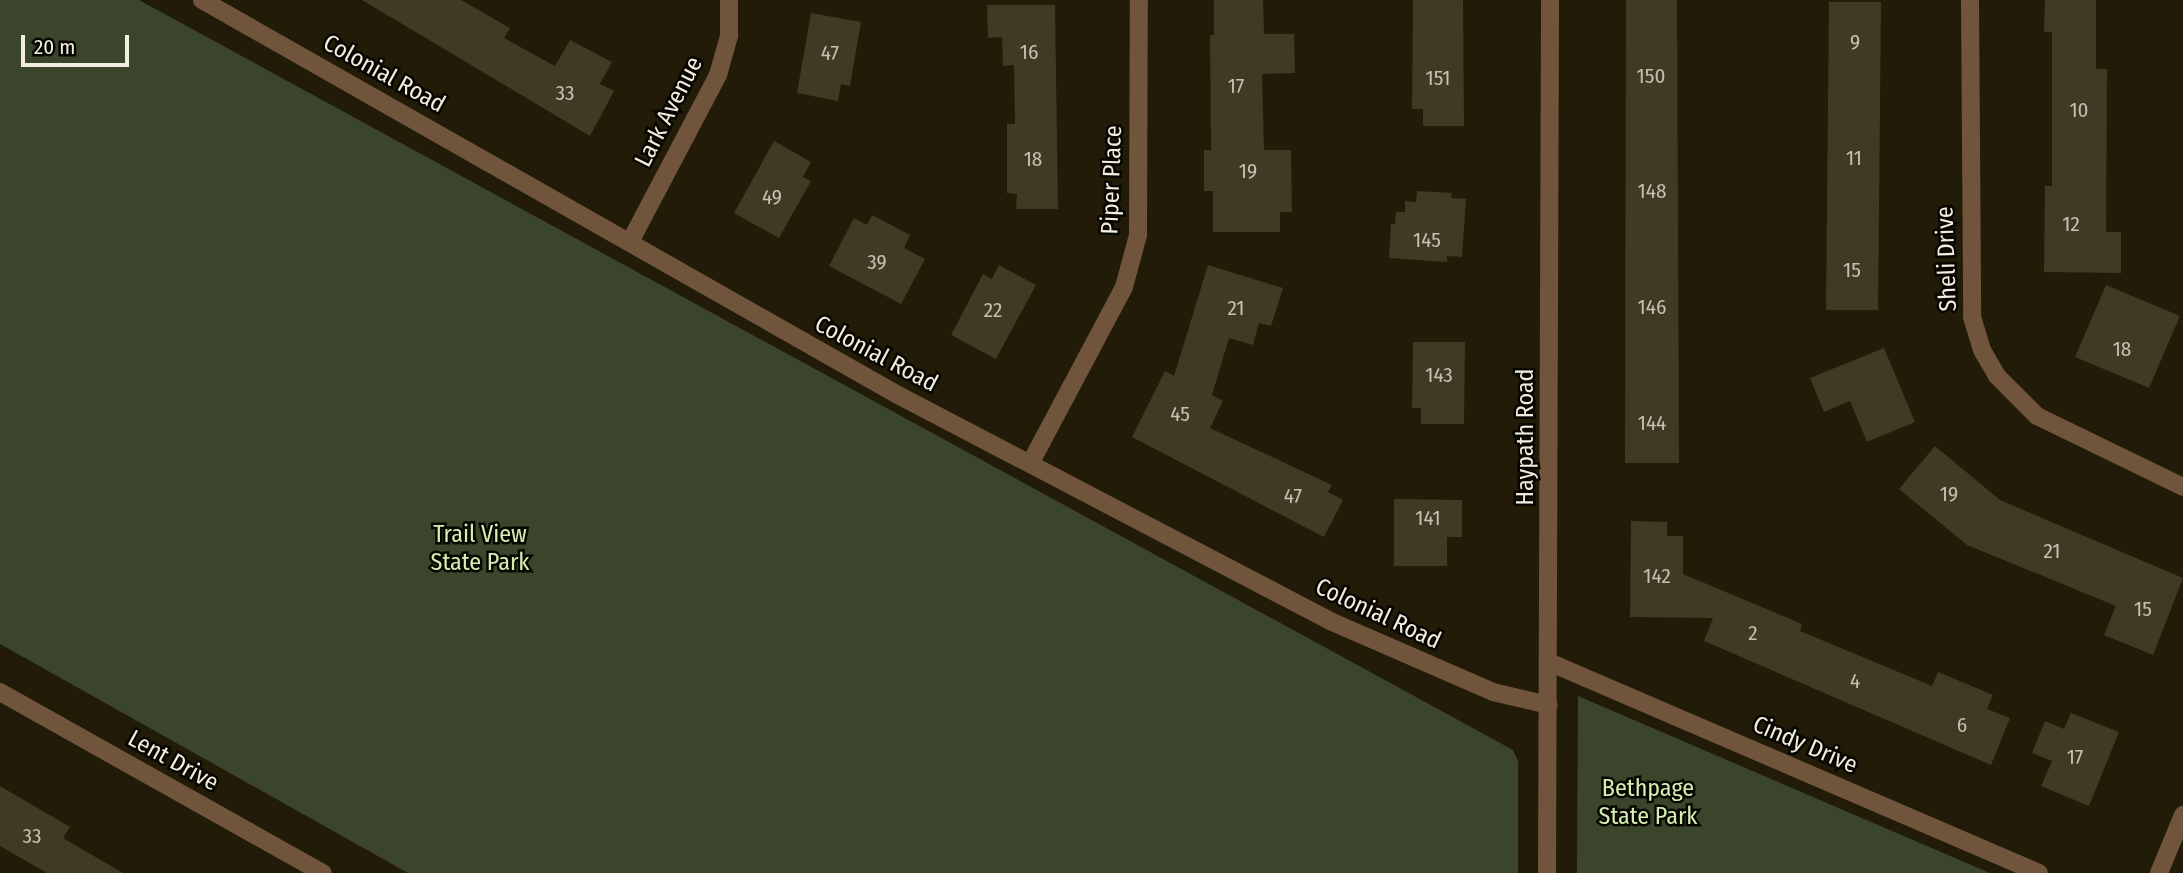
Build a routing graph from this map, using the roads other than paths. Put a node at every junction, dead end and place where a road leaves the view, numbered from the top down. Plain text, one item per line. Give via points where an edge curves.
1 (729, 0) edge
2 (1139, 0) edge
3 (1550, 0) edge
4 (1970, 0) edge
5 (210, 2) edge
6 (631, 240) junction
7 (1031, 462) junction
8 (2183, 486) edge
9 (1551, 663) junction
10 (0, 692) edge
11 (1548, 705) junction
12 (2183, 815) edge
13 (323, 873) edge
14 (1547, 873) edge
15 (2039, 873) edge
16 (2159, 873) edge

1 - 6 street, Lark Avenue via 729,36 718,75
2 - 7 street, Piper Place via 1138,235 1124,287
3 - 9 street, Haypath Road
4 - 8 street, Sheli Drive via 1972,317 1982,349 1997,376 2037,416
5 - 6 street, Colonial Road
6 - 7 street, Colonial Road via 703,287
7 - 11 street, Colonial Road via 1330,621 1493,692
9 - 11 street, Haypath Road
9 - 15 street, Cindy Drive
10 - 13 street, Lent Drive
11 - 14 street, Haypath Road
12 - 16 street

